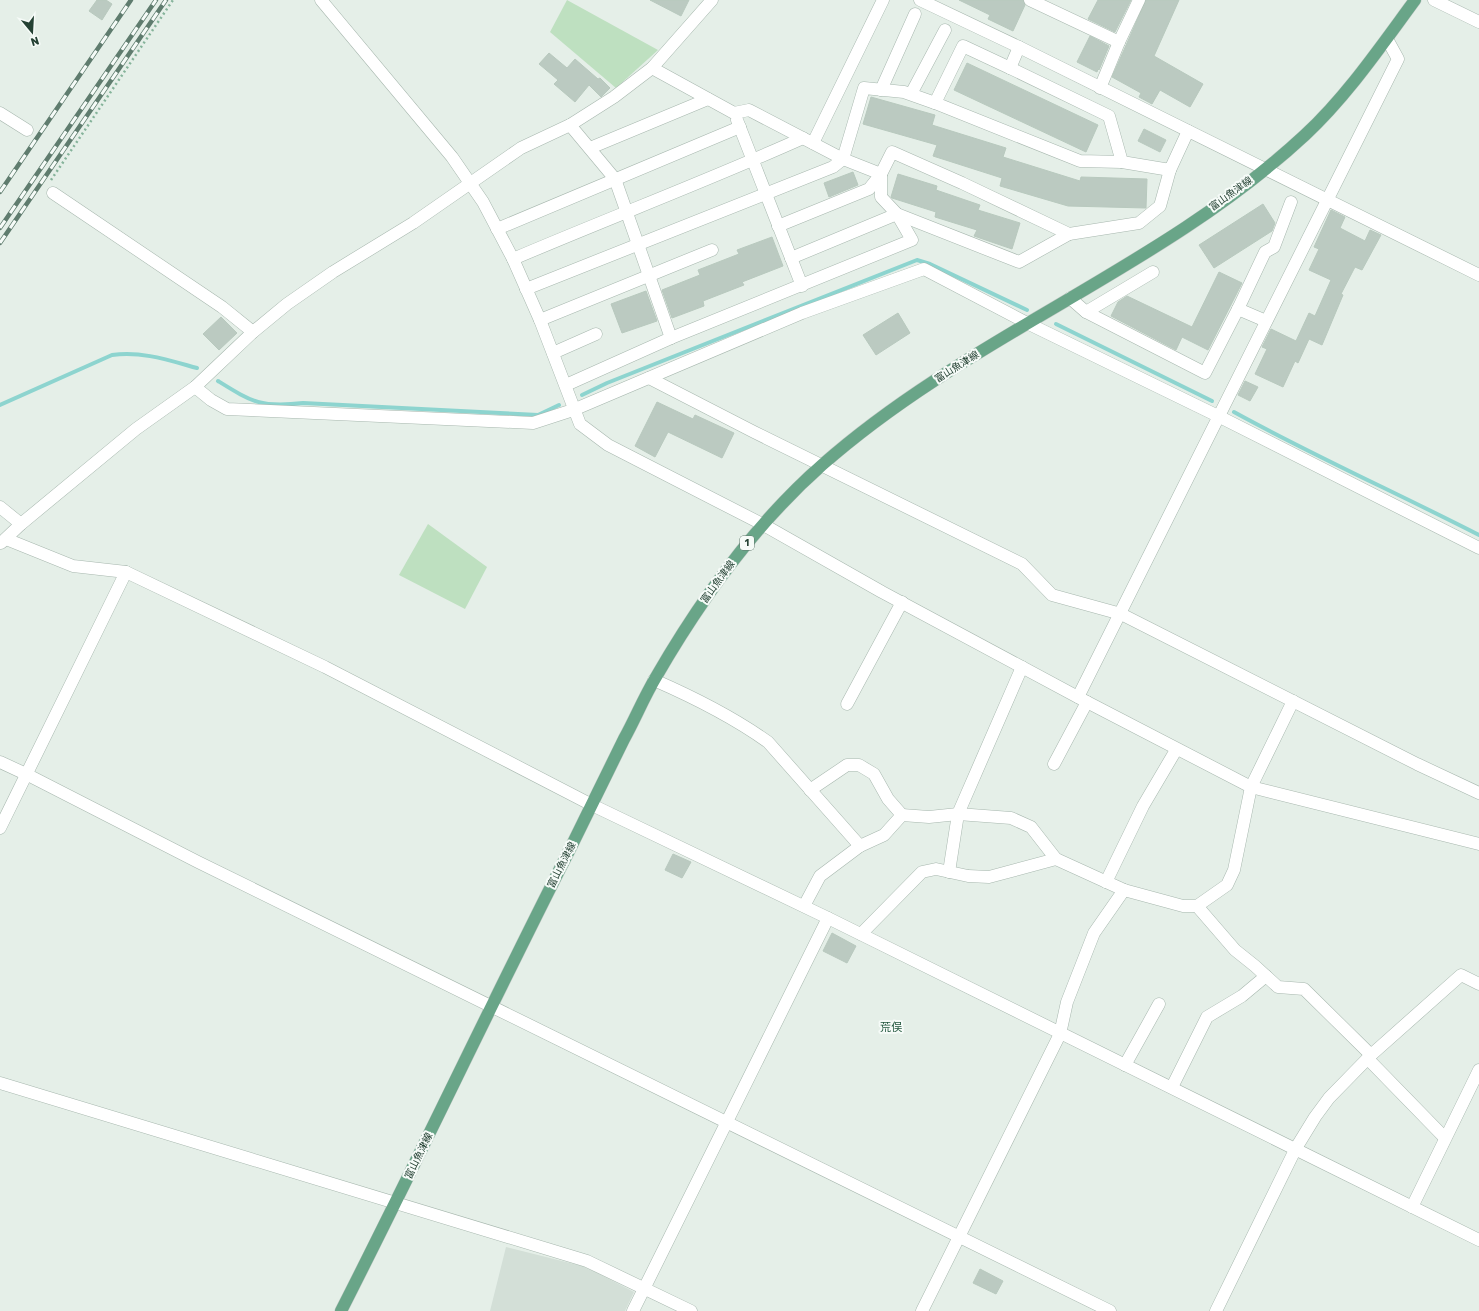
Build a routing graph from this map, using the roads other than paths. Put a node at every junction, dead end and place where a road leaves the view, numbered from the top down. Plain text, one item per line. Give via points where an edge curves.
1 (321, 0) edge
2 (712, 0) edge
3 (883, 0) edge
4 (920, 0) edge
5 (1030, 0) edge
6 (1139, 0) edge
7 (1416, 0) edge
8 (1434, 0) edge
9 (915, 14) dead end
10 (1479, 22) edge
11 (944, 30) dead end
12 (1387, 39) junction
13 (1119, 42) junction
14 (1019, 47) junction
15 (652, 68) junction
16 (1010, 68) junction
17 (1100, 88) junction
18 (881, 90) junction
19 (911, 94) junction
20 (708, 99) junction
21 (935, 103) junction
22 (0, 113) edge
23 (734, 113) junction
24 (570, 125) junction
25 (740, 127) junction
26 (27, 130) dead end
27 (1188, 131) junction
28 (808, 140) junction
29 (590, 148) junction
30 (843, 158) junction
31 (752, 161) junction
32 (1122, 162) junction
33 (1265, 169) junction
34 (1170, 170) junction
35 (881, 174) junction
36 (615, 178) junction
37 (470, 183) junction
38 (51, 188) road end
39 (766, 195) junction
40 (1326, 200) junction
41 (1291, 202) dead end
42 (626, 211) junction
43 (896, 214) junction
44 (778, 226) junction
45 (497, 229) junction
46 (1069, 234) junction
47 (638, 243) junction
48 (712, 250) dead end
49 (791, 258) junction
50 (513, 259) junction
51 (1153, 272) dead end
52 (1479, 275) edge
53 (649, 276) junction
54 (802, 286) junction
55 (526, 289) junction
56 (1070, 298) junction
57 (1238, 309) junction
58 (1086, 312) junction
59 (540, 320) junction
60 (1266, 321) junction
61 (1027, 324) junction
62 (253, 332) junction
63 (596, 334) dead end
64 (671, 338) junction
65 (553, 353) junction
66 (649, 378) junction
67 (566, 385) junction
68 (195, 387) junction
69 (573, 410) junction
70 (1218, 416) junction
71 (822, 465) junction
72 (0, 507) edge
73 (21, 524) junction
74 (762, 524) junction
75 (3, 541) edge
76 (1479, 548) edge
77 (126, 572) junction
78 (902, 602) junction
79 (1121, 614) junction
80 (1022, 667) junction
81 (654, 680) junction
82 (1082, 700) junction
83 (1293, 701) junction
84 (847, 704) dead end
85 (1176, 750) junction
86 (0, 762) edge
87 (1054, 764) dead end
88 (26, 774) junction
89 (1251, 787) junction
90 (810, 790) junction
91 (1479, 793) edge
92 (592, 805) junction
93 (902, 814) junction
94 (958, 814) junction
95 (0, 828) edge
96 (1479, 844) edge
97 (860, 846) junction
98 (1056, 859) junction
99 (950, 872) junction
100 (1106, 882) junction
101 (1124, 890) junction
102 (804, 906) junction
103 (1197, 906) junction
104 (828, 918) junction
105 (861, 934) junction
106 (1266, 976) junction
107 (1479, 984) edge
108 (1159, 1004) dead end
109 (491, 1006) junction
110 (1060, 1034) junction
111 (1370, 1057) junction
112 (1125, 1065) junction
113 (1479, 1070) edge
114 (0, 1083) edge
115 (1172, 1087) junction
116 (725, 1122) junction
117 (1445, 1138) junction
118 (1296, 1148) junction
119 (396, 1204) junction
120 (1412, 1207) junction
121 (958, 1237) junction
122 (1479, 1240) edge
123 (644, 1288) junction
124 (341, 1311) edge
125 (633, 1311) edge
126 (691, 1311) edge
127 (922, 1311) edge
128 (1110, 1311) edge
129 (1216, 1311) edge

1 - 37 street via 452,157
2 - 15 street
3 - 28 street
4 - 14 street
5 - 13 street
6 - 13 street
7 - 12 main road, 富山魚津線 / 1
8 - 10 street
9 - 18 street
11 - 19 street
12 - 33 main road, 富山魚津線 / 1 via 1306,134
12 - 40 street via 1398,58
13 - 17 street
14 - 16 street
14 - 17 street
15 - 20 street
15 - 24 street via 614,97
16 - 21 street via 963,46
16 - 32 street via 1109,116
17 - 27 street
18 - 19 street
18 - 30 street via 864,88
19 - 21 street
20 - 23 street
20 - 29 street
21 - 32 street via 1080,161
22 - 26 street
23 - 25 street
23 - 28 street via 749,110
24 - 29 street
24 - 37 street via 521,148
25 - 31 street
25 - 36 street
27 - 33 street
27 - 34 street
28 - 30 street
28 - 31 street
29 - 36 street
30 - 35 street
30 - 39 street via 833,167
31 - 39 street
31 - 42 street
32 - 34 street
33 - 40 street
33 - 56 main road, 富山魚津線 / 1 via 1130,263
34 - 46 street via 1160,206 1139,223
35 - 43 street via 881,197
35 - 44 street via 869,189
35 - 46 street via 892,152 962,182
36 - 42 street
36 - 45 street
37 - 45 street
37 - 62 street via 287,304
38 - 62 street via 222,307
39 - 44 street
39 - 47 street
40 - 52 street
40 - 60 street
41 - 57 street via 1274,247 1265,252
42 - 47 street
42 - 50 street
43 - 46 street via 1019,262
43 - 49 street
43 - 54 street via 912,240
44 - 49 street
45 - 50 street
47 - 53 street
47 - 55 street
48 - 53 street
49 - 54 street
50 - 55 street
51 - 58 street
53 - 59 street
53 - 64 street
54 - 64 street
55 - 59 street
56 - 58 street
56 - 61 main road, 富山魚津線 / 1
57 - 58 street via 1205,373
57 - 60 street
59 - 65 street
60 - 70 street
61 - 66 street via 924,269 802,313
61 - 70 street
61 - 71 main road, 富山魚津線 / 1 via 929,384
62 - 68 street
63 - 65 street
64 - 67 street
65 - 67 street
66 - 69 street
66 - 71 street
67 - 69 street
68 - 69 street via 227,409 251,411 300,411 533,424
68 - 73 street via 136,429
69 - 74 street via 580,424 608,445
70 - 76 street
70 - 79 street
71 - 74 main road, 富山魚津線 / 1
71 - 79 street via 1022,564 1052,595
72 - 73 street
73 - 75 street
74 - 78 street
74 - 81 main road, 富山魚津線 / 1 via 722,575
75 - 77 street via 73,566
77 - 88 street
77 - 92 street via 325,667
78 - 80 street
78 - 84 street
79 - 82 street
79 - 83 street
80 - 82 street
80 - 94 street
81 - 90 street via 689,695 768,742
81 - 92 main road, 富山魚津線 / 1
82 - 85 street
82 - 87 street
83 - 89 street
83 - 91 street
85 - 89 street
85 - 100 street via 1143,806
86 - 88 street
88 - 95 street
88 - 109 street
89 - 96 street
89 - 103 street via 1234,870 1227,885
90 - 93 street via 846,765 859,765 874,774 888,798
90 - 97 street
92 - 102 street
92 - 109 main road, 富山魚津線 / 1
93 - 94 street via 929,817
93 - 97 street via 884,835
94 - 98 street via 1011,818 1031,827
94 - 99 street
97 - 102 street via 820,876
98 - 99 street via 989,877
98 - 100 street
99 - 105 street via 936,869 922,872
100 - 101 street
101 - 103 street via 1183,906
101 - 110 street via 1094,933 1067,1002
102 - 104 street
103 - 106 street via 1235,950
104 - 105 street
104 - 116 street
105 - 110 street
106 - 111 street via 1278,987 1304,989
106 - 115 street via 1242,996 1207,1017
107 - 111 street via 1461,975
108 - 112 street
109 - 116 street
109 - 119 main road, 富山魚津線 / 1
110 - 112 street
110 - 121 street
111 - 117 street
111 - 118 street via 1329,1098
112 - 115 street
113 - 117 street
114 - 119 street
115 - 118 street
116 - 121 street
116 - 123 street
117 - 120 street
118 - 120 street
118 - 129 street
119 - 123 street via 587,1261
119 - 124 main road, 富山魚津線 / 1
120 - 122 street
121 - 127 street
121 - 128 street
123 - 125 street
123 - 126 street

